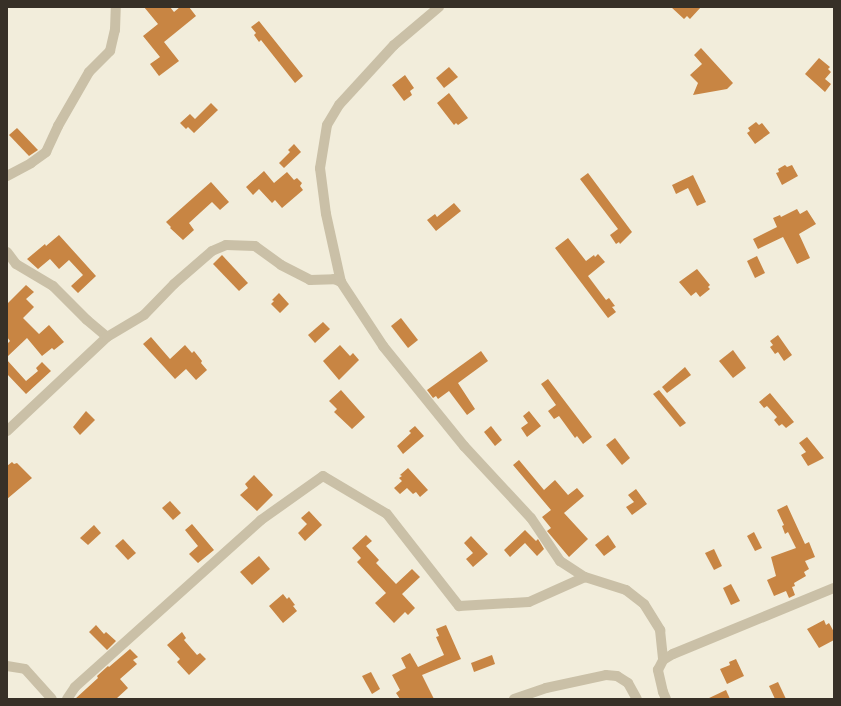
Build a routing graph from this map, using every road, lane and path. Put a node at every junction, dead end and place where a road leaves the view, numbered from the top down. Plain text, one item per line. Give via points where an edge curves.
1 (116, 7) edge
2 (439, 7) edge
3 (7, 176) edge
4 (7, 252) edge
5 (341, 282) junction
6 (107, 337) junction
7 (7, 431) edge
8 (585, 577) junction
9 (834, 588) edge
10 (663, 660) junction
11 (7, 666) edge
12 (52, 699) edge
13 (67, 699) edge
14 (514, 699) edge
15 (637, 699) edge
16 (666, 699) edge

1 - 3 street via 115,30 110,51 88,72 46,152
2 - 5 street via 394,45 339,105 327,125 320,168 326,214
4 - 6 street via 16,264 53,286
5 - 6 street via 334,279 310,280 281,265 255,246 226,245 212,251 174,284 144,315
5 - 8 street via 382,346 464,446 531,518 560,561
6 - 7 street
8 - 10 street via 626,590 644,604 660,630
8 - 13 street via 529,602 459,606 387,514 323,476 261,520 75,687
9 - 10 street via 679,651
10 - 16 street via 658,670
11 - 12 street via 24,669
14 - 15 street via 546,688 606,675 617,676 628,683

